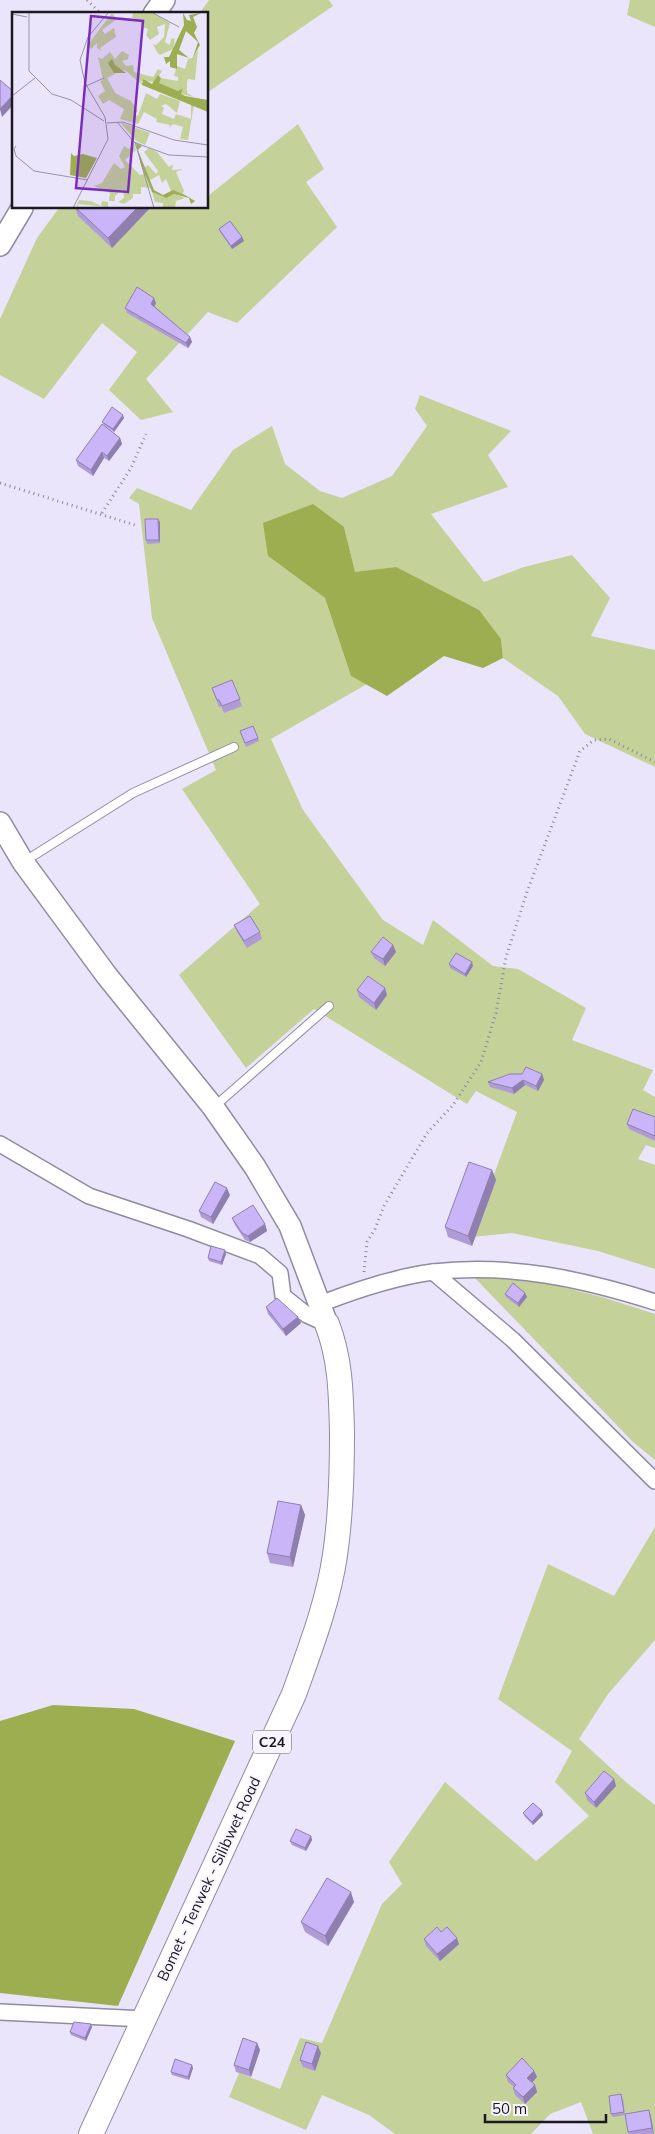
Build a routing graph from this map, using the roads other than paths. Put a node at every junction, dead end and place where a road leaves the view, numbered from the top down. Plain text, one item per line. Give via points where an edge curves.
1 (164, 0) edge
2 (155, 12) edge
3 (21, 209) edge
4 (0, 245) edge
5 (234, 747) dead end
6 (0, 823) edge
7 (23, 862) junction
8 (329, 1006) dead end
9 (213, 1108) junction
10 (0, 1144) edge
11 (433, 1272) junction
12 (655, 1302) edge
13 (323, 1314) junction
14 (655, 1481) edge
15 (0, 2012) edge
16 (145, 2019) junction
17 (91, 2134) edge

1 - 2 main road
3 - 4 main road
5 - 7 lane via 133,793
6 - 7 main road, C24
7 - 9 main road, C24 via 107,976
8 - 9 lane
9 - 13 main road, C24 via 255,1167 290,1226
10 - 13 street via 90,1196 260,1256 280,1273 283,1296 307,1315
11 - 12 street via 507,1270 566,1278
11 - 13 street via 362,1288
11 - 14 street via 513,1340
13 - 16 main road, Bomet - Tenwek - Silibwet Road / C24 via 335,1344 341,1384 341,1501 335,1557 317,1630 294,1694
15 - 16 street
16 - 17 main road, Bomet - Tenwek - Silibwet Road / C24

